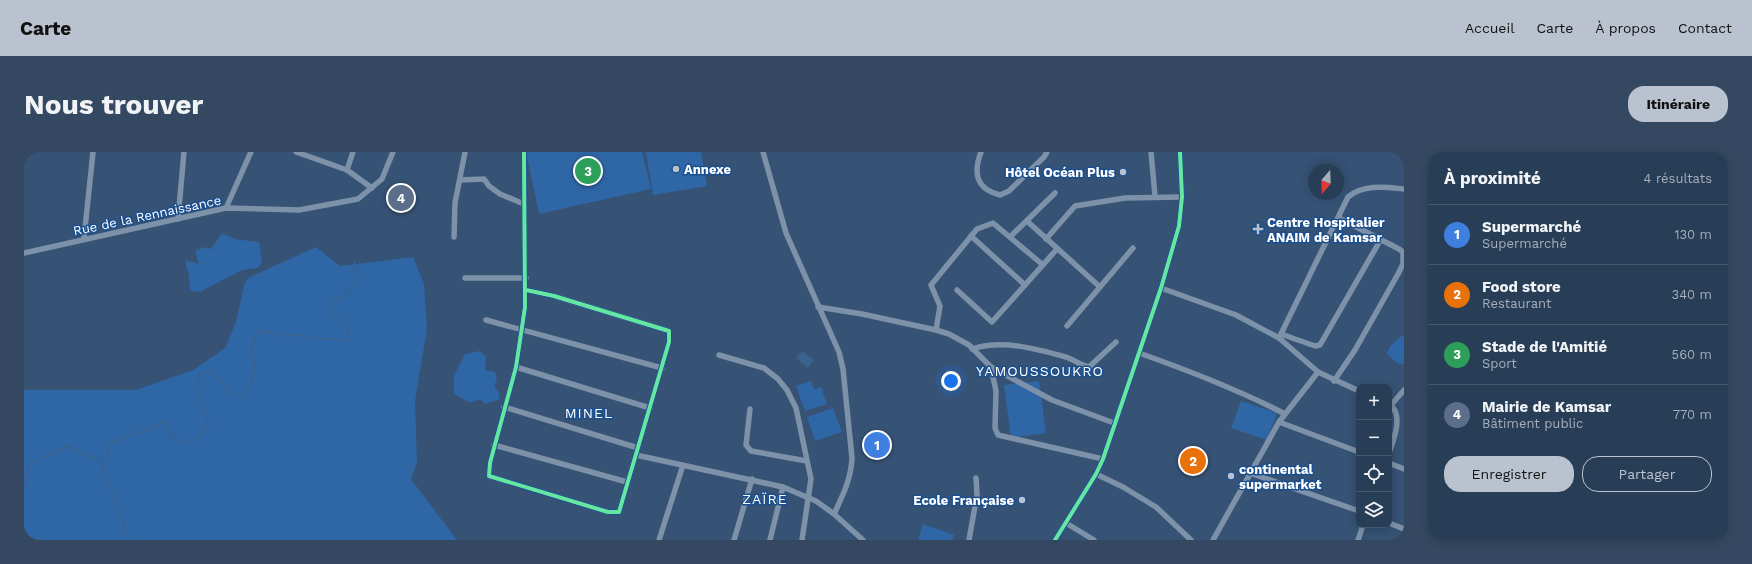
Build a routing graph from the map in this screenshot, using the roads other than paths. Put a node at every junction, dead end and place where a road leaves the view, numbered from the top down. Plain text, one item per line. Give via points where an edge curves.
1 (93, 152) edge
2 (184, 152) edge
3 (251, 152) edge
4 (296, 152) edge
5 (353, 152) edge
6 (393, 152) edge
7 (465, 152) edge
8 (524, 152) edge
9 (763, 152) edge
10 (980, 152) edge
11 (1047, 152) edge
12 (1151, 152) edge
13 (1180, 152) edge
14 (347, 170) junction
15 (460, 180) junction
16 (372, 188) junction
17 (1404, 189) edge
18 (1056, 193) dead end
19 (1156, 196) junction
20 (1182, 197) junction
21 (524, 204) junction
22 (226, 208) junction
23 (1339, 218) junction
24 (178, 219) junction
25 (1027, 221) junction
26 (971, 236) junction
27 (454, 237) dead end
28 (1010, 237) junction
29 (84, 238) junction
30 (1046, 239) junction
31 (1381, 239) junction
32 (1133, 248) dead end
33 (1057, 249) junction
34 (24, 252) edge
35 (1043, 265) junction
36 (465, 278) dead end
37 (526, 278) junction
38 (1025, 285) junction
39 (1100, 287) junction
40 (1161, 288) junction
41 (526, 290) junction
42 (956, 290) dead end
43 (818, 307) junction
44 (486, 320) dead end
45 (1067, 326) dead end
46 (522, 329) junction
47 (936, 330) junction
48 (1280, 336) junction
49 (1116, 342) dead end
50 (972, 349) junction
51 (1139, 353) junction
52 (719, 355) dead end
53 (516, 367) junction
54 (991, 367) junction
55 (662, 368) junction
56 (1318, 372) junction
57 (1334, 381) junction
58 (1356, 390) edge
59 (1404, 390) edge
60 (1392, 402) edge
61 (504, 407) junction
62 (650, 408) junction
63 (1392, 408) edge
64 (750, 409) dead end
65 (1286, 414) junction
66 (1279, 422) junction
67 (1114, 423) junction
68 (1397, 432) junction
69 (1404, 434) edge
70 (494, 445) junction
71 (1392, 445) edge
72 (638, 448) junction
73 (1356, 451) edge
74 (636, 454) junction
75 (1103, 459) junction
76 (807, 461) junction
77 (1392, 464) edge
78 (683, 465) junction
79 (1404, 468) edge
80 (1250, 473) junction
81 (1096, 474) junction
82 (976, 478) dead end
83 (752, 479) junction
84 (627, 482) junction
85 (783, 487) junction
86 (809, 497) junction
87 (1356, 510) edge
88 (834, 514) junction
89 (1066, 523) junction
90 (1392, 524) edge
91 (1362, 528) edge
92 (1404, 529) edge
93 (659, 540) edge
94 (734, 540) edge
95 (770, 540) edge
96 (802, 540) edge
97 (863, 540) edge
98 (969, 540) edge
99 (1055, 540) edge
100 (1094, 540) edge
101 (1191, 540) edge
102 (1213, 540) edge
103 (1358, 540) edge

1 - 29 street
2 - 24 street
3 - 22 street
4 - 14 street
5 - 14 street
6 - 16 street, Rue de la Rennaissance via 382,179
7 - 15 street
8 - 21 street
9 - 43 street via 786,233
10 - 11 street via 976,166 979,181 986,190 1000,195 1009,191
12 - 19 street
13 - 20 street
14 - 16 street
15 - 21 street via 484,179 500,194
15 - 27 street via 455,203
16 - 22 street, Rue de la Rennaissance via 358,199 310,209
17 - 23 street via 1364,188 1355,191 1348,197
18 - 25 street
19 - 20 street
19 - 30 street via 1104,200 1075,206
20 - 40 street via 1179,226
21 - 37 street
22 - 24 street, Rue de la Rennaissance
23 - 31 street
23 - 48 street
24 - 29 street, Rue de la Rennaissance
25 - 28 street
25 - 30 street
26 - 28 street via 977,229 993,223
26 - 38 street
26 - 47 street via 931,284 940,306
28 - 35 street
29 - 34 street, Rue de la Rennaissance
30 - 33 street
31 - 48 street via 1320,345 1315,346
31 - 57 street via 1403,252 1403,264 1355,350
32 - 39 street
33 - 35 street
33 - 39 street
35 - 38 street
36 - 37 street
37 - 41 street
38 - 42 street via 992,322
39 - 45 street
40 - 48 street via 1236,315
40 - 51 street
41 - 46 street
41 - 55 street via 669,331 669,342
43 - 47 street
43 - 88 street via 839,352 843,369 852,458 849,484
44 - 46 street
46 - 53 street
46 - 55 street
47 - 50 street via 949,334
48 - 56 street
49 - 50 street via 1089,367 1065,357 1025,347 984,345
50 - 54 street
51 - 65 street via 1235,389
51 - 67 street
52 - 76 street via 764,368 778,379 796,408
53 - 61 street
53 - 62 street
54 - 67 street via 1052,400
54 - 75 street via 996,391 995,428 998,435
55 - 62 street
56 - 57 street
56 - 65 street
57 - 58 street
59 - 60 street
61 - 70 street
61 - 72 street
62 - 72 street
63 - 68 street via 1399,422
64 - 76 street via 746,445 751,451
65 - 66 street
66 - 73 street
66 - 80 street
67 - 75 street
68 - 69 street
68 - 71 street
70 - 84 street
70 - 84 street via 489,476 608,512 618,512
72 - 74 street
74 - 78 street
74 - 84 street
75 - 81 street
76 - 86 street via 811,480
77 - 79 street
78 - 83 street
78 - 93 street
80 - 87 street
80 - 102 street
81 - 89 street
81 - 101 street via 1156,507
82 - 98 street via 977,495
83 - 85 street
83 - 94 street
85 - 86 street
85 - 95 street
86 - 88 street
86 - 96 street
88 - 97 street
89 - 99 street
89 - 100 street
90 - 92 street
91 - 103 street

